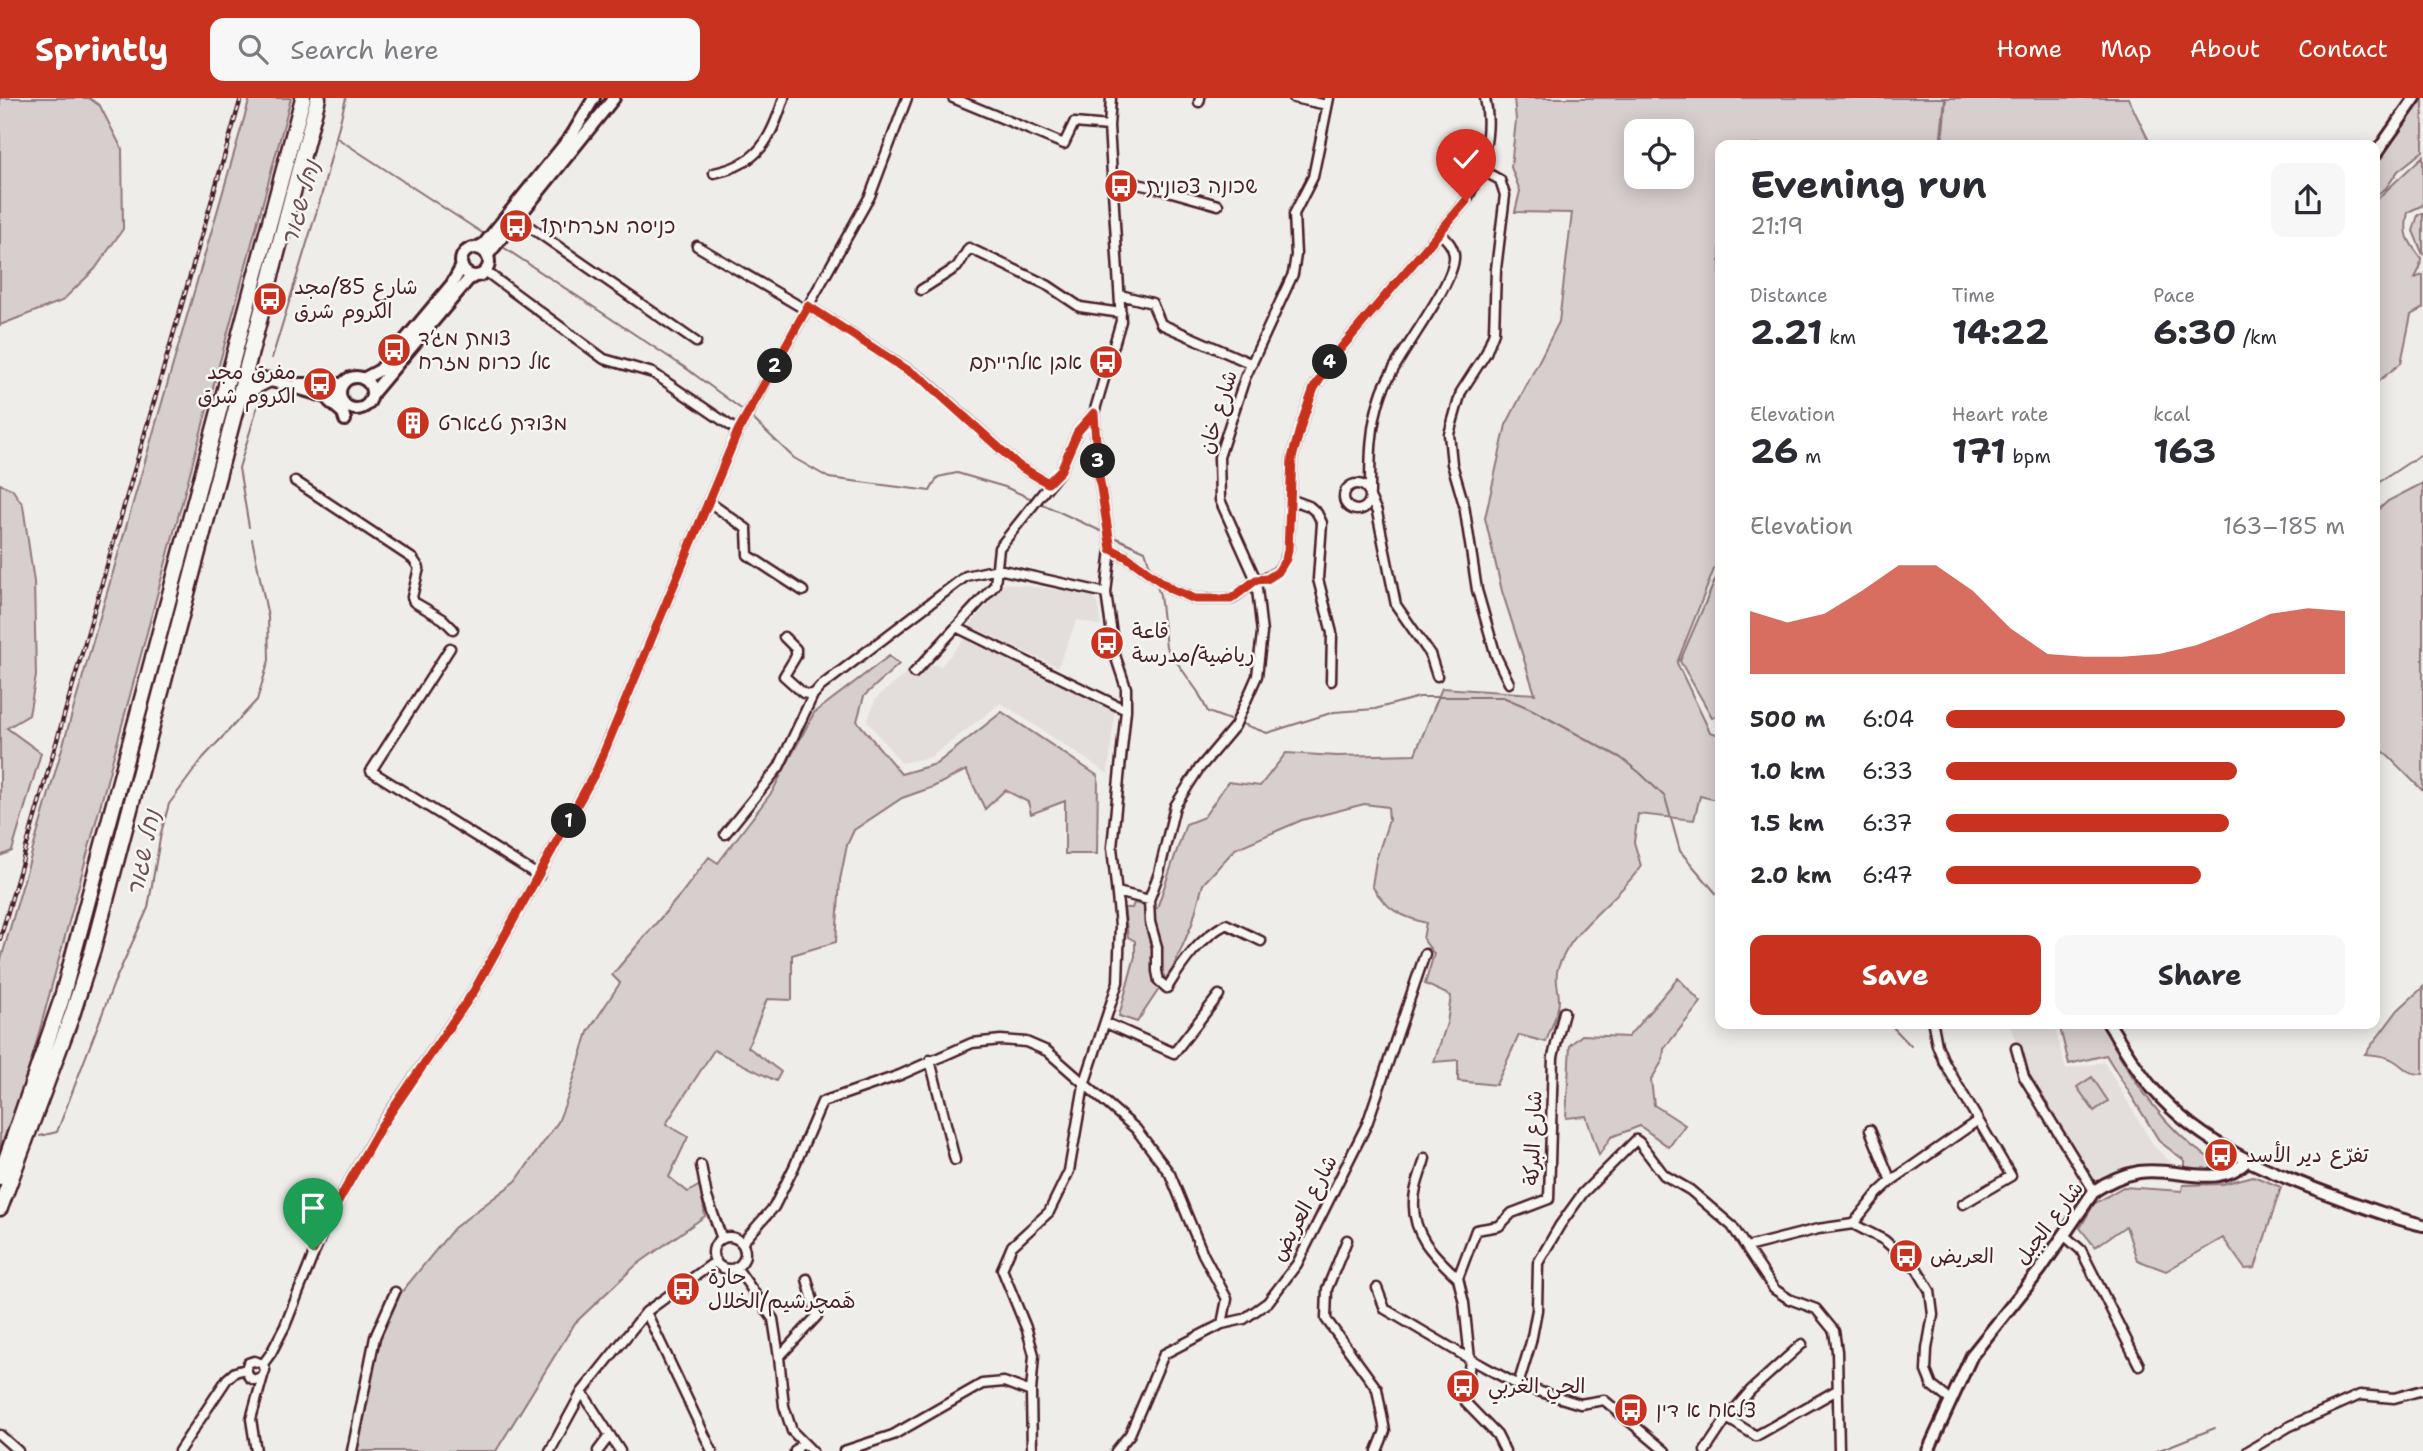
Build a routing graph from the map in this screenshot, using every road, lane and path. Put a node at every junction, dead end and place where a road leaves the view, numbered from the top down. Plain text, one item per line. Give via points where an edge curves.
1 (303, 98) edge
2 (318, 98) edge
3 (594, 98) edge
4 (614, 98) edge
5 (784, 98) edge
6 (908, 98) edge
7 (954, 98) edge
8 (1111, 98) edge
9 (1294, 98) edge
10 (1485, 98) edge
11 (2414, 98) edge
12 (1328, 101) edge
13 (1109, 126) junction
14 (2380, 148) edge
15 (1479, 169) junction
16 (714, 173) dead end
17 (1113, 179) junction
18 (1218, 205) dead end
19 (517, 218) junction
20 (1440, 233) junction
21 (697, 246) dead end
22 (476, 248) junction
23 (487, 256) junction
24 (461, 266) junction
25 (480, 274) junction
26 (921, 290) dead end
27 (1120, 295) junction
28 (807, 308) junction
29 (1121, 313) junction
30 (696, 342) dead end
31 (249, 357) junction
32 (1252, 364) junction
33 (229, 373) junction
34 (244, 376) junction
35 (362, 379) junction
36 (268, 380) junction
37 (284, 384) junction
38 (343, 384) junction
39 (309, 391) junction
40 (372, 394) junction
41 (237, 401) junction
42 (343, 402) junction
43 (1094, 413) junction
44 (345, 420) dead end
45 (738, 431) junction
46 (1370, 467) junction
47 (295, 481) dead end
48 (1048, 483) junction
49 (1358, 484) junction
50 (1370, 495) junction
51 (1290, 499) junction
52 (709, 502) junction
53 (1358, 510) junction
54 (1380, 527) junction
55 (1111, 549) junction
56 (998, 569) junction
57 (1256, 580) junction
58 (803, 591) dead end
59 (1106, 593) junction
60 (956, 627) junction
61 (453, 629) dead end
62 (785, 636) dead end
63 (450, 648) dead end
64 (914, 673) dead end
65 (1437, 677) dead end
66 (1331, 681) dead end
67 (1509, 683) dead end
68 (813, 695) junction
69 (1126, 710) junction
70 (725, 834) dead end
71 (539, 876) junction
72 (1117, 892) junction
73 (1149, 900) junction
74 (1261, 941) dead end
75 (1425, 954) dead end
76 (1219, 995) dead end
77 (1564, 1012) dead end
78 (1107, 1023) junction
79 (1934, 1029) edge
80 (2112, 1029) edge
81 (2017, 1048) dead end
82 (930, 1060) junction
83 (1084, 1085) junction
84 (1977, 1121) junction
85 (1870, 1130) dead end
86 (1425, 1158) dead end
87 (955, 1160) dead end
88 (2248, 1160) junction
89 (701, 1165) dead end
90 (0, 1177) edge
91 (1891, 1181) junction
92 (2094, 1191) junction
93 (1963, 1204) dead end
94 (0, 1208) edge
95 (1853, 1224) junction
96 (2423, 1224) edge
97 (2064, 1236) junction
98 (722, 1239) junction
99 (1347, 1240) dead end
100 (742, 1242) junction
101 (1747, 1247) junction
102 (716, 1261) junction
103 (736, 1267) junction
104 (1458, 1278) junction
105 (807, 1279) dead end
106 (1377, 1288) dead end
107 (395, 1292) dead end
108 (646, 1312) junction
109 (1222, 1324) junction
110 (1802, 1344) dead end
111 (779, 1357) junction
112 (1470, 1359) junction
113 (263, 1364) junction
114 (2139, 1366) dead end
115 (246, 1369) junction
116 (263, 1376) junction
117 (1518, 1385) junction
118 (1837, 1390) junction
119 (2423, 1390) edge
120 (582, 1392) junction
121 (1031, 1392) junction
122 (1950, 1400) junction
123 (1727, 1418) junction
124 (0, 1435) edge
125 (610, 1435) junction
126 (803, 1442) junction
127 (1119, 1450) edge
128 (18, 1451) edge
129 (179, 1451) edge
130 (256, 1451) edge
131 (352, 1451) edge
132 (550, 1451) edge
133 (598, 1451) edge
134 (620, 1451) edge
135 (712, 1451) edge
136 (795, 1451) edge
137 (812, 1451) edge
138 (844, 1451) edge
139 (1031, 1451) edge
140 (1377, 1451) edge
141 (1505, 1451) edge
142 (1665, 1451) edge
143 (1705, 1451) edge
144 (1839, 1451) edge
145 (1928, 1451) edge
146 (2248, 1451) edge

1 - 33 highway
2 - 31 highway
3 - 22 street via 572,135 484,244
4 - 19 street
5 - 16 street via 766,142 732,169
6 - 28 street via 870,196
7 - 13 street via 1064,144 1074,123
8 - 13 street
9 - 12 street
10 - 15 street via 1487,119
11 - 14 street
12 - 32 street, شارع خان via 1313,177 1294,214 1293,274
13 - 17 street
15 - 20 street via 1466,201
15 - 67 street via 1500,180 1505,195 1494,332 1458,399 1449,435 1475,582 1496,656
17 - 18 street
17 - 27 street
19 - 23 street
19 - 30 street
20 - 46 street via 1453,249 1454,262 1381,394 1372,426
20 - 51 street via 1321,377 1296,442
21 - 28 street
22 - 23 street
22 - 24 street via 464,254
23 - 25 street via 488,265
24 - 25 street via 467,274
24 - 35 street via 452,284 380,370
25 - 40 street via 468,280
25 - 45 street via 604,359 653,373
26 - 29 street via 957,267 969,248 1047,285 1080,307
27 - 29 street
27 - 32 street via 1152,303 1161,324
28 - 45 street
28 - 48 street via 926,382 1019,466
29 - 43 street
31 - 34 highway
31 - 36 highway
32 - 57 street, شارع خان via 1219,457 1220,500
33 - 34 street
33 - 90 highway via 61,1001
34 - 36 street
34 - 41 highway
35 - 38 street via 351,378
35 - 40 street
36 - 37 street
36 - 41 highway
37 - 38 street
37 - 39 street
38 - 42 street
39 - 42 street
39 - 44 street via 337,405
40 - 42 street via 368,404 359,408
41 - 94 highway via 93,949
43 - 48 street via 1078,431 1061,470
43 - 55 street
45 - 52 street
46 - 49 street
46 - 50 street
47 - 61 street via 412,559 419,568 414,602
48 - 56 street via 999,548
49 - 50 street
49 - 53 street via 1348,487 1343,499
50 - 53 street via 1367,505
50 - 54 street
51 - 57 street via 1286,559 1273,575
51 - 66 street via 1309,506 1322,523 1318,579 1332,633
52 - 58 street via 747,529 748,555
52 - 71 street via 597,769
53 - 54 street
54 - 65 street via 1396,605 1430,654
55 - 57 street via 1171,589 1195,599 1231,599
55 - 59 street
56 - 59 street
56 - 60 street via 995,585
56 - 68 street via 966,576
57 - 73 street, شارع خان via 1262,633 1256,676 1235,726 1175,806
59 - 69 street via 1115,655 1126,688
60 - 64 street
60 - 69 street
62 - 68 street via 796,656 784,676 803,693
63 - 71 street via 371,771
68 - 70 street via 779,767
69 - 72 street via 1112,847
71 - 113 street via 474,991 359,1163 326,1223 285,1326
72 - 73 street
72 - 78 street via 1118,982
73 - 74 street via 1159,981 1167,988 1202,940 1226,924
75 - 109 street, شارع العريض via 1367,1124 1297,1264 1268,1302 1244,1319
76 - 78 street via 1174,1053
77 - 104 street, شارع البركة via 1553,1057 1549,1199 1512,1213 1499,1226 1476,1230
78 - 83 street
79 - 84 street via 1944,1062
80 - 88 street via 2154,1090 2206,1137
81 - 92 street via 2024,1077
82 - 83 street via 972,1043 1026,1042 1047,1051
82 - 87 street
82 - 100 street via 822,1102 774,1207
83 - 109 street via 1136,1129 1170,1174 1227,1299
83 - 121 street via 1069,1171 1049,1212 1012,1246 1002,1269 1034,1355
84 - 91 street
84 - 93 street via 2011,1176
85 - 91 street
86 - 104 street via 1414,1200 1419,1235
88 - 92 street, شارع الجبل via 2235,1172 2217,1175 2138,1172
88 - 96 street via 2295,1182
89 - 98 street
91 - 95 street
92 - 97 street, شارع الجبل
95 - 101 street
95 - 122 street via 1884,1240 1917,1269 1930,1291 1933,1315 1926,1371 1932,1386
97 - 114 street via 2081,1250
97 - 122 street, شارع الجبل via 1972,1355
98 - 100 street via 733,1237
98 - 102 street via 714,1251
99 - 140 street via 1327,1289 1326,1319 1377,1389 1385,1432
100 - 103 street via 745,1256
101 - 117 street via 1708,1203 1664,1175 1636,1140 1583,1193 1538,1264 1537,1310
101 - 118 street via 1774,1289 1816,1309 1834,1331
102 - 103 street via 723,1267
102 - 108 street
103 - 111 street via 772,1319
104 - 112 street
105 - 111 street via 817,1316
106 - 112 street via 1385,1309
107 - 131 street via 375,1337
108 - 120 street
108 - 135 street
109 - 127 street, شارع العريض via 1164,1354
110 - 123 street
111 - 126 street via 784,1406 792,1431
112 - 117 street
112 - 141 street via 1466,1403 1497,1435
113 - 115 street via 254,1360
113 - 116 street
115 - 116 street via 251,1379
115 - 129 street via 227,1379
116 - 130 street via 251,1419
117 - 142 street via 1580,1404 1604,1400
118 - 123 street via 1756,1436
118 - 144 street
119 - 146 street via 2394,1398 2360,1395 2290,1426
120 - 125 street
120 - 132 street
121 - 138 street via 1004,1382 982,1384 893,1435
121 - 139 street
122 - 145 street, شارع الجبل
123 - 143 street
124 - 128 street
125 - 133 street
125 - 134 street
126 - 136 street
126 - 137 street

